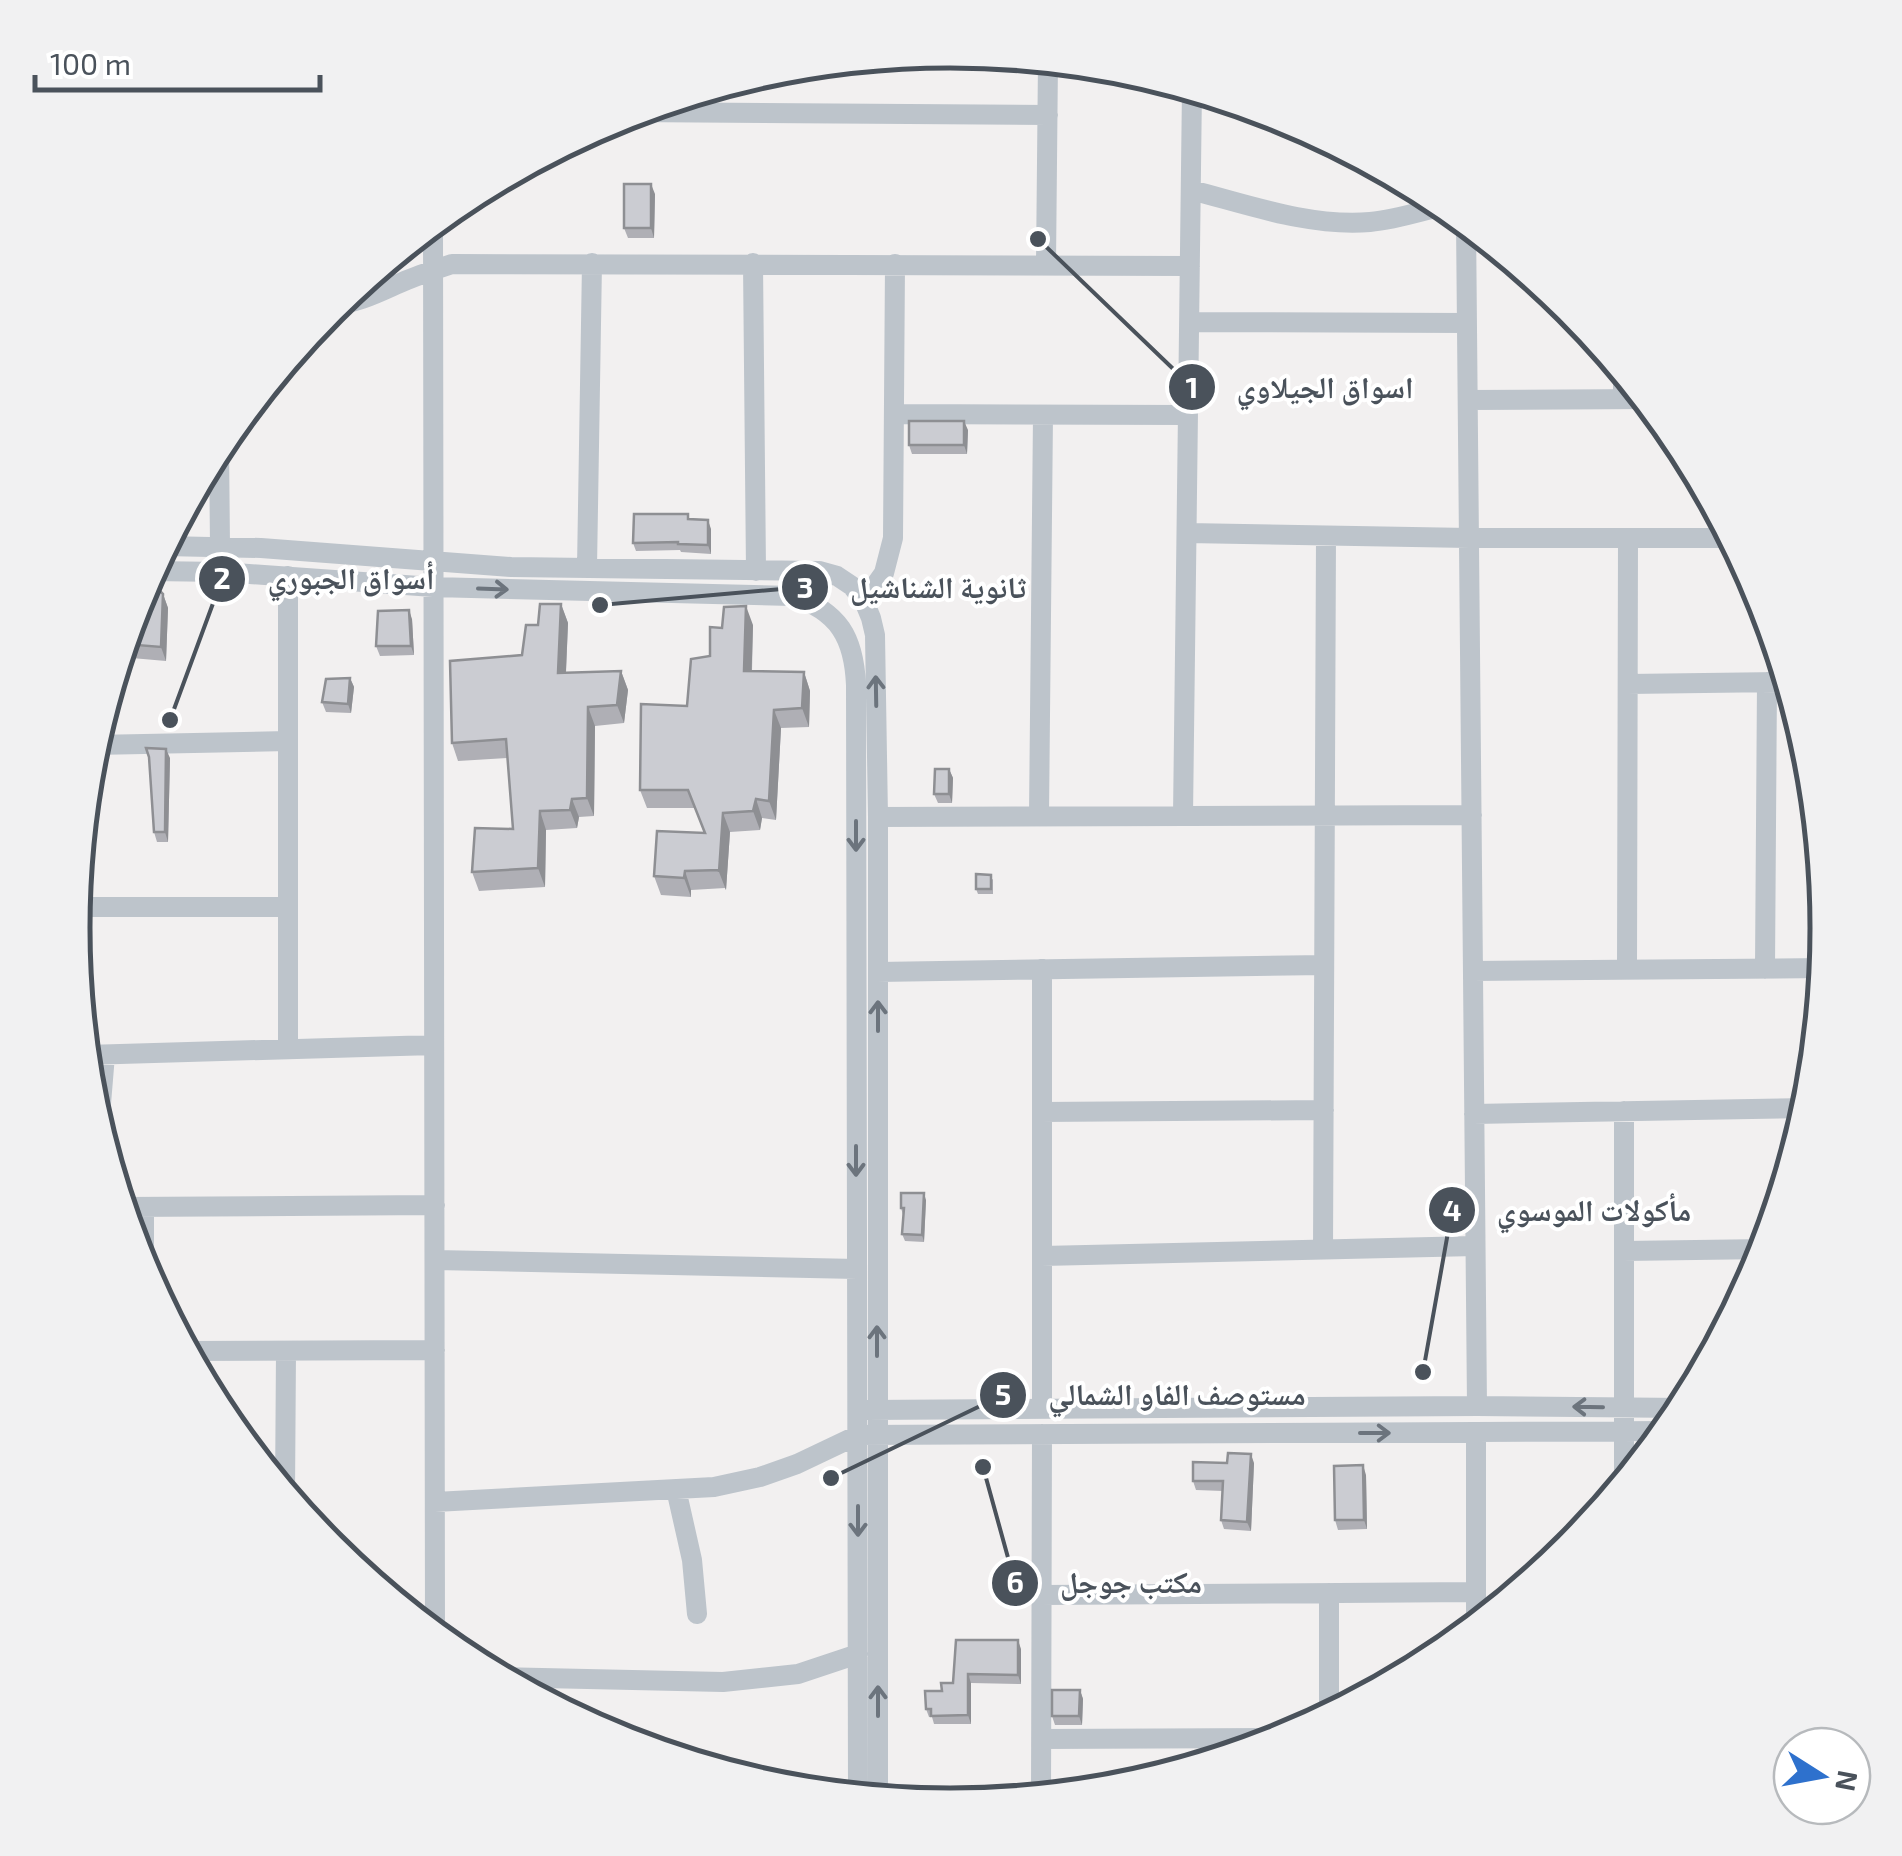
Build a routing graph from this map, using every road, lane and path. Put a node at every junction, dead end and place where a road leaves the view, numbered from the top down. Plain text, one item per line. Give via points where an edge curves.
1 (1048, 73) edge
2 (1192, 102) edge
3 (677, 112) edge
4 (1048, 114) junction
5 (1191, 190) junction
6 (1424, 210) edge
7 (1466, 239) edge
8 (433, 241) edge
9 (592, 263) junction
10 (753, 264) junction
11 (895, 264) junction
12 (1046, 265) junction
13 (1190, 266) junction
14 (433, 270) junction
15 (367, 297) edge
16 (1190, 322) junction
17 (1467, 323) junction
18 (1623, 391) edge
19 (1623, 399) junction
20 (1630, 399) edge
21 (1468, 400) junction
22 (895, 414) junction
23 (1043, 415) junction
24 (1188, 416) junction
25 (219, 477) edge
26 (1187, 534) junction
27 (1326, 536) junction
28 (1469, 538) junction
29 (1628, 538) junction
30 (1718, 538) edge
31 (180, 546) edge
32 (220, 546) junction
33 (434, 563) junction
34 (587, 568) junction
35 (756, 571) junction
36 (168, 572) edge
37 (288, 576) junction
38 (433, 587) junction
39 (864, 601) junction
40 (1767, 682) junction
41 (1775, 682) edge
42 (1628, 684) junction
43 (288, 741) junction
44 (111, 744) edge
45 (1324, 815) junction
46 (1472, 815) junction
47 (1039, 816) junction
48 (1184, 816) junction
49 (878, 817) junction
50 (91, 906) edge
51 (288, 907) junction
52 (1324, 966) junction
53 (1810, 968) edge
54 (1042, 969) junction
55 (1766, 969) junction
56 (1473, 970) junction
57 (1628, 970) junction
58 (878, 972) junction
59 (434, 1045) junction
60 (288, 1050) junction
61 (100, 1055) edge
62 (1792, 1108) edge
63 (1324, 1110) junction
64 (1624, 1111) junction
65 (1042, 1112) junction
66 (1474, 1114) junction
67 (434, 1206) junction
68 (137, 1207) edge
69 (1475, 1246) junction
70 (1749, 1249) edge
71 (1323, 1250) junction
72 (1624, 1252) junction
73 (1042, 1256) junction
74 (435, 1260) junction
75 (856, 1269) junction
76 (435, 1350) junction
77 (202, 1351) edge
78 (286, 1351) junction
79 (1476, 1406) junction
80 (1624, 1407) junction
81 (1665, 1408) edge
82 (1042, 1409) junction
83 (867, 1410) junction
84 (1476, 1432) junction
85 (1624, 1432) junction
86 (1648, 1432) edge
87 (1042, 1434) junction
88 (868, 1435) junction
89 (1624, 1464) edge
90 (285, 1472) edge
91 (676, 1489) junction
92 (435, 1502) junction
93 (1476, 1592) junction
94 (1329, 1593) junction
95 (1042, 1595) junction
96 (1476, 1610) edge
97 (697, 1614) dead end
98 (432, 1615) edge
99 (858, 1654) junction
100 (529, 1678) edge
101 (1329, 1701) edge
102 (1240, 1738) edge
103 (1042, 1739) junction
104 (859, 1783) edge
105 (859, 1783) edge
106 (1042, 1783) edge

1 - 4 street
2 - 5 street
3 - 4 street
4 - 12 street
5 - 6 street via 1326,222 1372,222
5 - 13 street
7 - 17 street
8 - 14 street
9 - 10 street
9 - 14 street via 452,264
9 - 34 street
10 - 11 street
10 - 35 street
11 - 12 street
11 - 22 street
12 - 13 street
13 - 16 street
14 - 15 street
14 - 33 street
16 - 17 street
16 - 24 street
17 - 21 street
18 - 19 street
19 - 20 street
19 - 21 street
21 - 28 street
22 - 23 street
22 - 39 street via 890,556
23 - 24 street
23 - 47 street
24 - 26 street
25 - 32 street
26 - 27 street
26 - 48 street
27 - 28 street
27 - 45 street
28 - 29 street
28 - 46 street
29 - 30 street
29 - 42 street
31 - 32 street
32 - 33 street
33 - 34 street
33 - 38 street
34 - 35 street
35 - 39 street via 837,576
36 - 37 street
37 - 38 street
37 - 43 street
38 - 59 street
38 -> 75 street via 792,596 828,613 841,628 856,685
49 -> 39 street via 875,636
40 - 41 street
40 - 42 street
40 - 55 street
42 - 57 street
43 - 44 street
43 - 51 street
45 - 46 street
45 - 48 street
45 - 52 street
46 - 56 street
47 - 48 street
47 - 49 street
49 - 58 street
50 - 51 street
51 - 60 street
52 - 54 street
52 - 63 street
53 - 55 street
54 - 58 street
54 - 65 street
55 - 57 street
56 - 57 street
56 - 66 street
83 -> 58 street
59 - 60 street
59 - 67 street
60 - 61 street
62 - 64 street
63 - 65 street
63 - 71 street
64 - 66 street
64 - 72 street
65 - 73 street
66 - 69 street
67 - 68 street
67 - 74 street
69 - 71 street
69 - 79 street
70 - 72 street
71 - 73 street
72 - 80 street
73 - 82 street
74 - 75 street
74 - 76 street
75 - 83 street
76 - 78 street
76 - 92 street
77 - 78 street
78 - 90 street
80 -> 79 street
79 - 82 street
80 - 81 street
80 - 85 street
82 - 83 street
83 - 88 street
84 - 85 street
87 -> 84 street
84 - 93 street
85 - 86 street
85 - 89 street
87 - 88 street
87 - 95 street
88 - 91 street via 760,1477
88 -> 99 street
104 -> 88 street
91 - 92 street
91 - 97 street
92 - 98 street
93 - 94 street
93 - 96 street
94 - 95 street
94 - 101 street
95 - 103 street
99 - 100 street via 798,1674 724,1682
99 - 105 street
102 - 103 street
103 - 106 street

